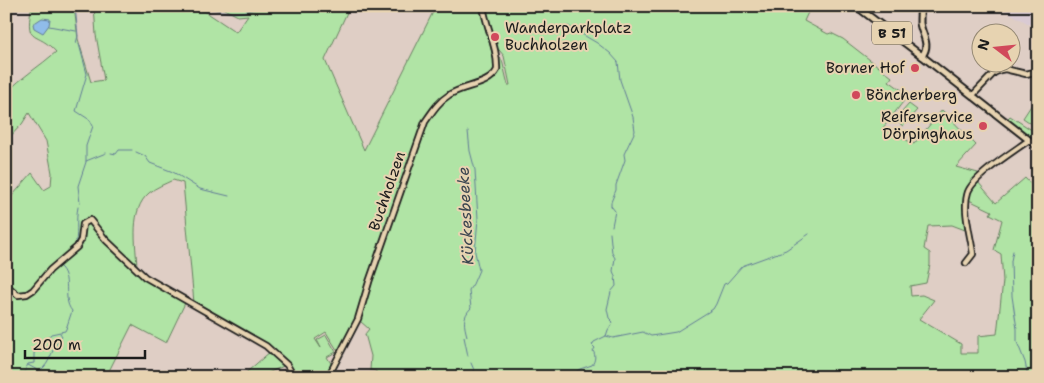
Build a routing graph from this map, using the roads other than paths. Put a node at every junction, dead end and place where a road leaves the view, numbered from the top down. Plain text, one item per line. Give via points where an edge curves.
1 (484, 6) edge
2 (856, 6) edge
3 (921, 6) edge
4 (922, 56) junction
5 (1038, 70) edge
6 (973, 96) junction
7 (1029, 140) junction
8 (1038, 147) edge
9 (966, 263) dead end
10 (6, 285) edge
11 (294, 377) edge
12 (328, 377) edge

1 - 12 street, Buchholzen via 497,66 494,75 449,95 425,122 358,320
2 - 4 main road, B 51
3 - 4 main road via 920,24 927,43
4 - 6 main road, B 51
5 - 6 street via 1026,74 1000,70
6 - 7 main road, B 51
7 - 8 main road, B 51
7 - 9 street via 982,176 968,193 968,232 973,254
10 - 11 street via 16,294 27,294 33,290 77,247 83,224 89,220 145,278 266,346 287,365

